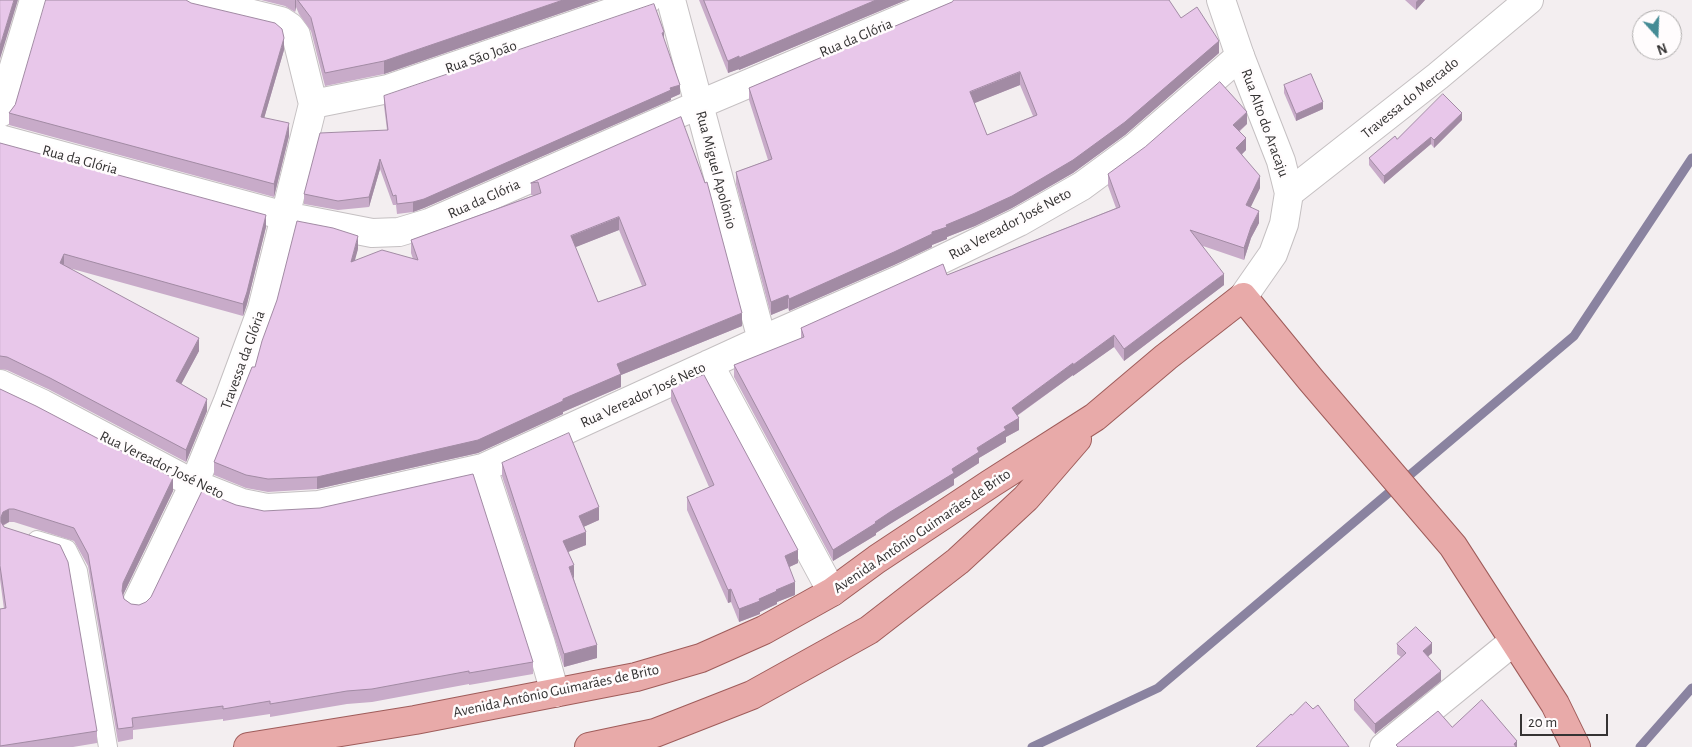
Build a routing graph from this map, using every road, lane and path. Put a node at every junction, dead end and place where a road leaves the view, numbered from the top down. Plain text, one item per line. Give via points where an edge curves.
1 (34, 0) edge
2 (195, 0) edge
3 (647, 0) edge
4 (671, 0) edge
5 (946, 0) edge
6 (1221, 0) edge
7 (1517, 5) edge
8 (1240, 56) junction
9 (313, 104) junction
10 (698, 105) junction
11 (0, 113) edge
12 (0, 139) edge
13 (1289, 193) junction
14 (285, 216) junction
15 (1244, 297) junction
16 (762, 340) junction
17 (709, 364) junction
18 (0, 384) edge
19 (1095, 417) junction
20 (482, 468) junction
21 (194, 484) junction
22 (20, 534) edge
23 (832, 592) junction
24 (137, 602) dead end
25 (1514, 640) junction
26 (555, 693) junction
27 (108, 747) edge
28 (248, 747) edge
29 (589, 747) edge
30 (1384, 747) edge
31 (1576, 747) edge

1 - 11 street
2 - 9 street via 281,21 290,27 296,35
3 - 9 street, Rua São João via 388,89
4 - 10 street, Rua Miguel Apolônio
5 - 10 street, Rua da Glória
6 - 8 street, Rua Alto do Aracaju
7 - 13 street, Travessa do Mercado via 1438,76
8 - 13 street, Rua Alto do Aracaju via 1281,161
8 - 16 street, Rua Vereador José Neto via 1135,147 1082,186 977,243
9 - 14 street, Travessa da Glória
10 - 14 street, Rua da Glória via 429,223 400,232 372,233
10 - 16 street, Rua Miguel Apolônio
12 - 14 street, Rua da Glória
13 - 15 street, Rua Alto do Aracaju via 1284,224 1273,254
14 - 21 street, Travessa da Glória via 262,309
15 - 19 main road, Avenida Antônio Guimarães de Brito
15 - 25 main road via 1310,380 1453,546
16 - 17 street, Rua Vereador José Neto
17 - 20 street, Rua Vereador José Neto
17 - 23 street
18 - 21 street, Rua Vereador José Neto
19 - 23 main road, Avenida Antônio Guimarães de Brito via 974,494
19 - 29 main road, Avenida Antônio Guimarães de Brito via 1026,498 958,561 869,630 752,695 655,733
20 - 21 street, Rua Vereador José Neto via 310,506 267,508 250,505
20 - 26 street
21 - 24 street, Travessa da Glória
22 - 27 lane via 67,549 78,571
23 - 26 main road, Avenida Antônio Guimarães de Brito via 764,630 701,658 636,677
25 - 30 street
25 - 31 main road via 1555,704
26 - 28 main road, Avenida Antônio Guimarães de Brito

